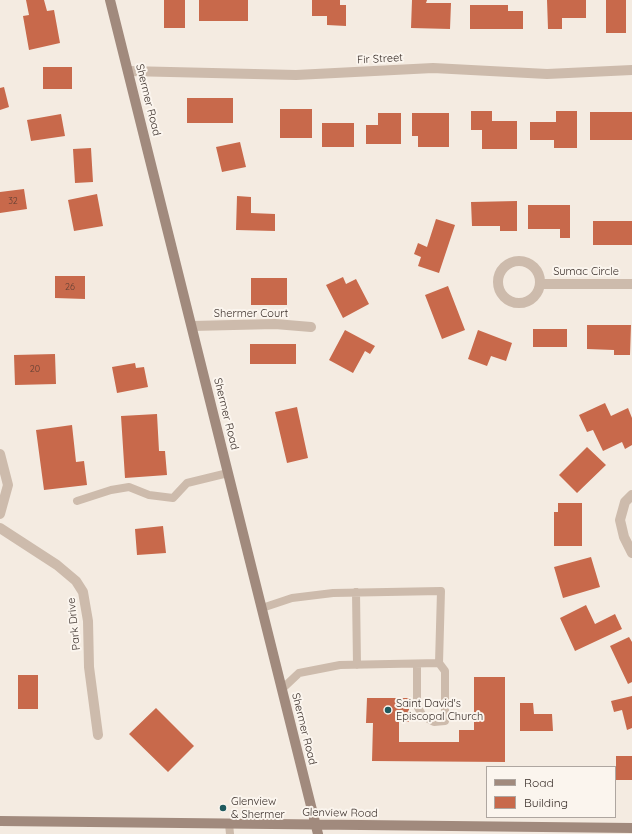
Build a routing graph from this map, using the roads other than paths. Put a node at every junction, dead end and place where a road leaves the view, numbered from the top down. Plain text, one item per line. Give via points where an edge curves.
1 (110, 0) edge
2 (632, 70) edge
3 (128, 71) junction
4 (541, 284) junction
5 (632, 284) edge
6 (192, 326) junction
7 (311, 327) dead end
8 (0, 454) edge
9 (228, 474) junction
10 (632, 495) edge
11 (77, 501) dead end
12 (0, 514) edge
13 (0, 528) edge
14 (632, 553) edge
15 (356, 592) junction
16 (262, 608) junction
17 (439, 663) junction
18 (417, 664) junction
19 (357, 665) junction
20 (282, 689) junction
21 (98, 736) dead end
22 (0, 821) edge
23 (229, 824) junction
24 (632, 828) edge
25 (317, 829) edge
26 (374, 830) edge
27 (434, 830) edge
28 (481, 830) edge
29 (568, 831) edge
30 (230, 834) edge

1 - 3 main road, Shermer Road
2 - 3 street, Fir Street via 547,74 433,68 296,75
3 - 6 main road, Shermer Road
4 - 4 street, Sumac Circle via 536,268 522,260 506,264 499,273 499,290 511,302 528,302
4 - 5 street, Sumac Circle
6 - 7 street, Shermer Court via 275,324
6 - 9 main road, Shermer Road
8 - 12 street via 8,485
9 - 11 lane via 187,482 174,498 149,495 129,487
9 - 16 main road, Shermer Road
10 - 14 street via 625,502 620,520 624,537
13 - 21 street, Park Drive via 57,565 76,581 83,592
15 - 16 lane via 333,592 292,598
15 - 17 lane via 441,591
15 - 19 lane
16 - 20 main road, Shermer Road
17 - 18 lane
17 - 18 lane via 445,671 445,721 434,722 423,716 417,706
18 - 19 lane
19 - 20 lane via 340,665 299,673
20 - 25 main road, Shermer Road
22 - 23 main road, Glenview Road
23 - 25 main road, Glenview Road
23 - 30 lane
24 - 29 main road, Glenview Road
25 - 26 main road, Glenview Road
26 - 27 main road, Glenview Road
27 - 28 main road, Glenview Road
28 - 29 main road, Glenview Road

